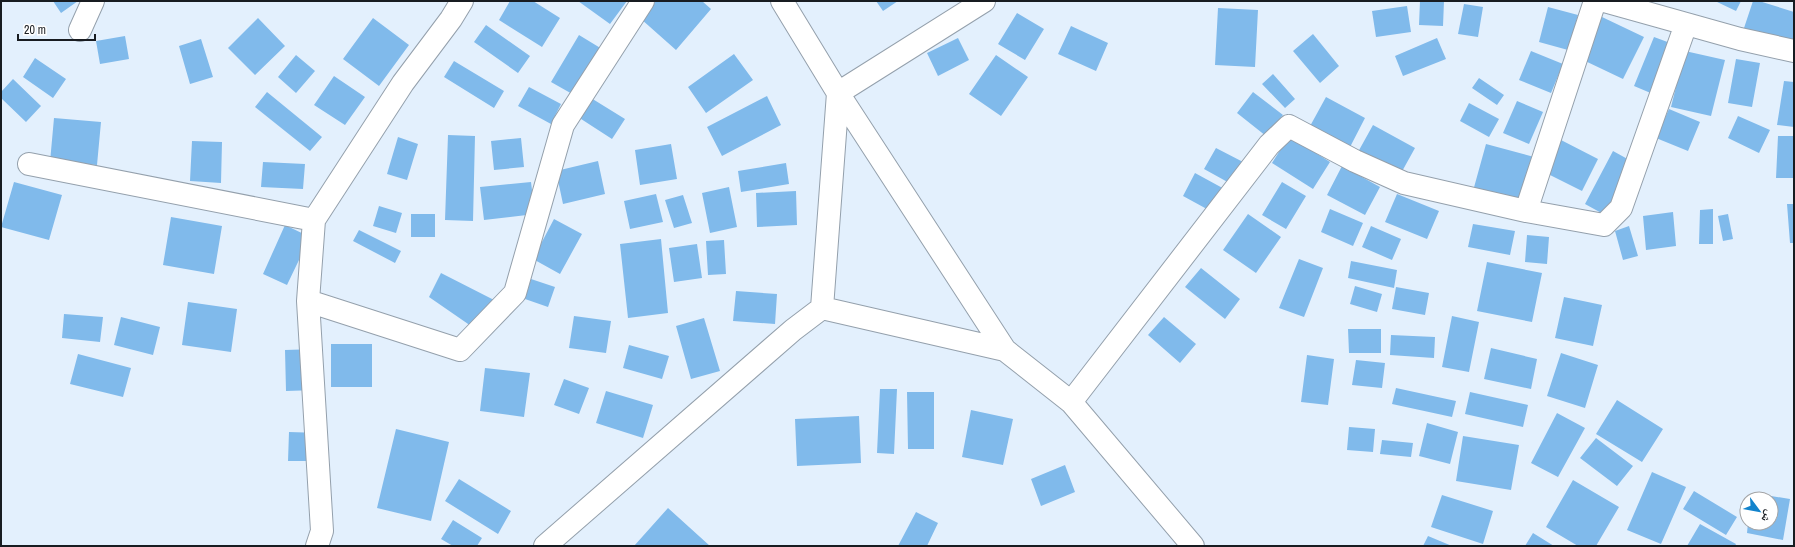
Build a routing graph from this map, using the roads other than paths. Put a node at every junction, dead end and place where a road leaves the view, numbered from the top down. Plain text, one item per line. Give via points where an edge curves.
1 (93, 1) edge
2 (462, 1) edge
3 (643, 1) edge
4 (782, 1) edge
5 (984, 1) edge
6 (1595, 1) edge
7 (1604, 1) edge
8 (1686, 24) junction
9 (80, 30) dead end
10 (1794, 51) edge
11 (838, 93) junction
12 (29, 164) dead end
13 (1526, 211) junction
14 (314, 220) junction
15 (308, 301) junction
16 (822, 308) junction
17 (1005, 350) junction
18 (1071, 402) junction
19 (550, 544) edge
20 (317, 546) edge
21 (1193, 546) edge

1 - 9 street
2 - 14 street via 403,83
3 - 15 street via 563,125 515,293 460,350
4 - 11 street
5 - 11 street
6 - 13 street
7 - 8 street
8 - 10 street
8 - 13 street via 1621,208 1604,225
11 - 16 street
11 - 17 street
12 - 14 street
13 - 18 street via 1404,183 1355,161 1289,126 1269,144
14 - 15 street
15 - 20 street via 322,531
16 - 17 street
16 - 19 street via 793,330
17 - 18 street
18 - 21 street

